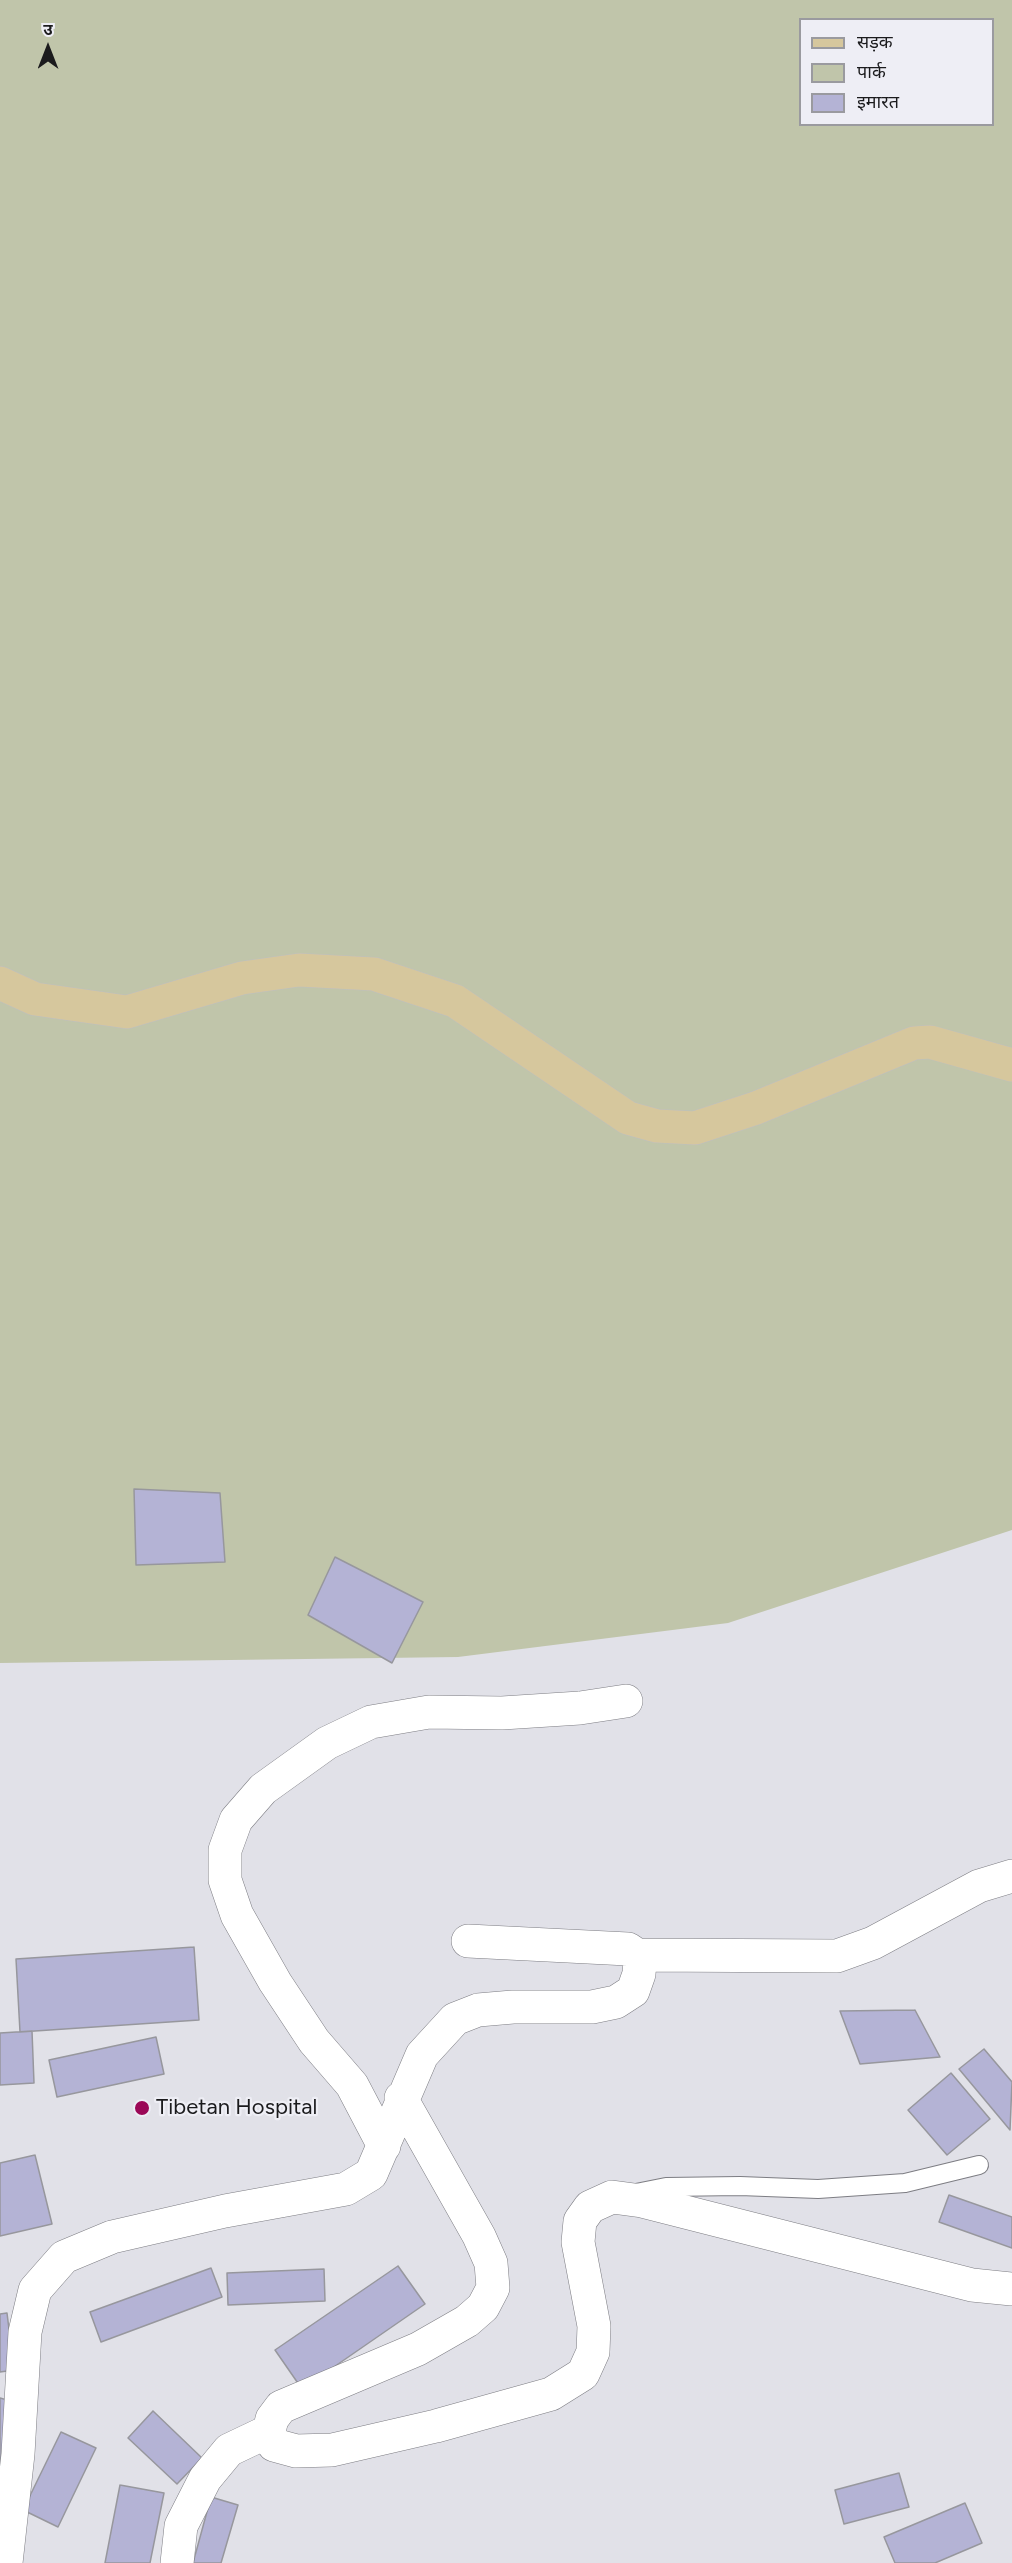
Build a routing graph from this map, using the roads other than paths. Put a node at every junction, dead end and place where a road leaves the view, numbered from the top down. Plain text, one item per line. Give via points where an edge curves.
1 (0, 982) edge
2 (1012, 1065) edge
3 (626, 1701) dead end
4 (1012, 1876) edge
5 (468, 1941) dead end
6 (637, 1955) junction
7 (401, 2098) junction
8 (384, 2146) junction
9 (979, 2165) dead end
10 (612, 2197) junction
11 (1012, 2289) edge
12 (269, 2431) junction
13 (6, 2563) edge
14 (177, 2563) edge

1 - 2 main road via 35,999 127,1012 242,978 299,970 375,974 455,1001 628,1118 657,1126 695,1128 756,1108 914,1043 930,1042
3 - 8 street via 502,1713 429,1712 371,1722 327,1743 272,1782 236,1820 225,1850 225,1880 237,1915 308,2031 352,2085
4 - 6 street via 979,1886 894,1933 837,1956
5 - 6 street via 628,1949
6 - 7 street via 639,1974 633,1991 616,2002 592,2007 478,2010 456,2019 422,2055
7 - 8 street
7 - 12 street via 491,2263 492,2288 483,2307 467,2321 418,2349 281,2407
8 - 13 street via 371,2174 346,2189 112,2237 64,2257 35,2290 25,2332 18,2454
9 - 10 lane via 905,2183 818,2189 666,2187
10 - 11 street via 642,2201 972,2285
10 - 12 street via 590,2207 580,2221 578,2242 594,2326 593,2352 583,2374 551,2394 332,2450 296,2451 274,2445
12 - 14 street via 229,2450 205,2479 181,2526

